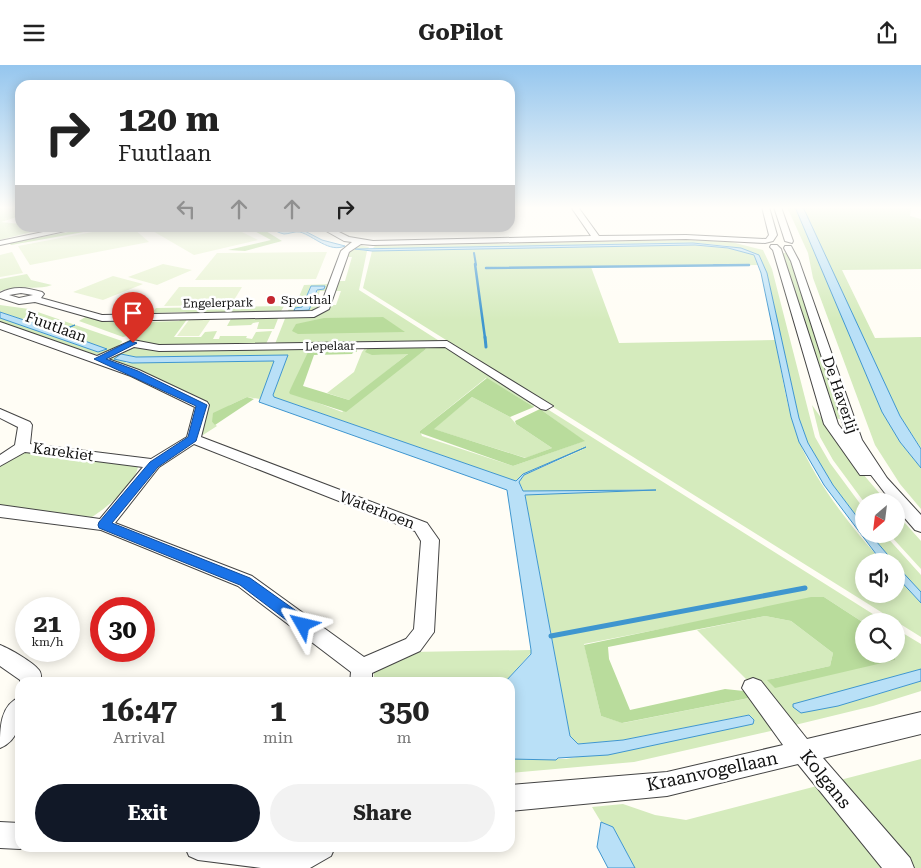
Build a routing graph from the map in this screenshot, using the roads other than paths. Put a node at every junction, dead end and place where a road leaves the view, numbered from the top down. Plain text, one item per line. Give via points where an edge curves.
1 (354, 244) edge
2 (770, 244) edge
3 (783, 244) edge
4 (789, 245) joint
5 (35, 299) dead end
6 (0, 325) edge
7 (14, 329) junction
8 (0, 334) edge
9 (99, 359) junction
10 (546, 406) dead end
11 (0, 413) edge
12 (193, 439) junction
13 (22, 447) junction
14 (0, 461) edge
15 (154, 464) junction
16 (884, 493) edge
17 (0, 511) edge
18 (905, 517) edge
19 (104, 525) junction
20 (921, 526) edge
21 (921, 535) edge
22 (0, 654) edge
23 (361, 675) edge
24 (31, 677) edge
25 (753, 688) dead end
26 (15, 714) edge
27 (918, 722) edge
28 (0, 737) edge
29 (802, 751) junction
30 (515, 799) edge
31 (0, 835) edge
32 (15, 836) edge
33 (240, 852) edge
34 (312, 852) edge
35 (257, 854) edge
36 (900, 868) edge

1 - 5 street, Engelerpark via 345,251 324,309 314,314 102,318
2 - 16 street, De Haverlij via 777,249 831,424
3 - 4 street
4 - 20 street, De Haverlij via 855,440 882,481
6 - 7 street, Fuutlaan
7 - 8 street
7 - 9 street, Fuutlaan
9 - 10 street, Lepelaar via 133,343 159,348 447,344
9 - 12 street, Fuutlaan via 202,405
11 - 13 street, Karekiet via 25,425
12 - 15 street
12 - 23 street, Waterhoen via 421,527 430,540 424,632 413,645
13 - 14 street
13 - 15 street, Karekiet
15 - 19 street
17 - 19 street
18 - 21 street
19 - 23 street via 245,581
22 - 24 street
25 - 29 street, Kolgans
26 - 28 street
27 - 29 street, Kraanvogellaan
29 - 30 street, Kraanvogellaan via 667,784
29 - 36 street, Kolgans
31 - 32 street
33 - 35 street
34 - 35 street via 299,859

